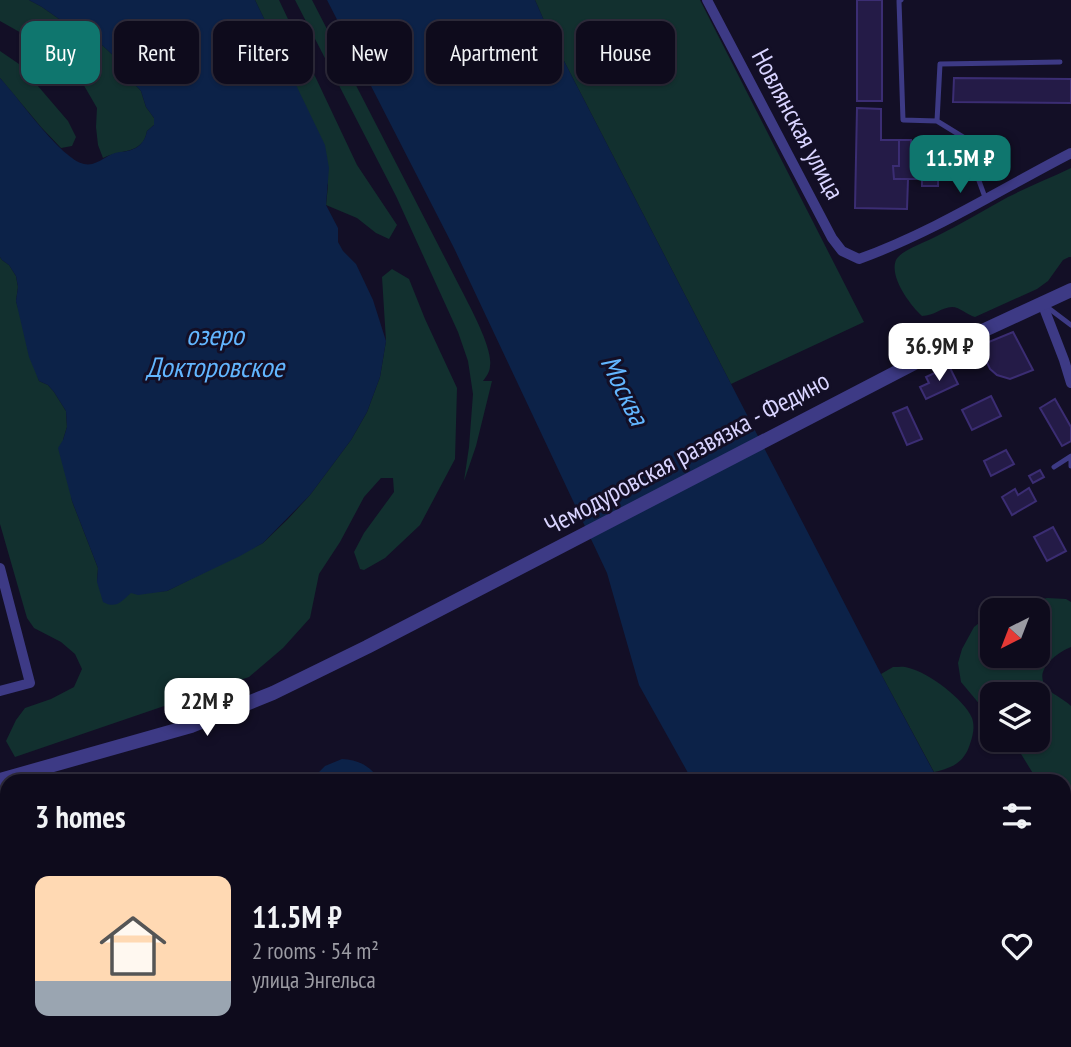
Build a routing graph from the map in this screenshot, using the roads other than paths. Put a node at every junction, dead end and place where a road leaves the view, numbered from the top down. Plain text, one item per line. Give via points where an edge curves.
1 (901, 0) edge
2 (710, 1) edge
3 (1060, 62) dead end
4 (937, 121) junction
5 (1071, 153) edge
6 (986, 200) junction
7 (1071, 290) edge
8 (1042, 303) junction
9 (1071, 325) edge
10 (1071, 383) edge
11 (1071, 458) edge
12 (1071, 466) edge
13 (1054, 467) dead end
14 (0, 568) edge
15 (0, 691) edge
16 (37, 774) edge

1 - 4 lane via 903,120
2 - 6 street, Новлянская улица via 842,251 859,259
3 - 4 lane via 940,64
4 - 6 lane via 963,137
5 - 6 street
7 - 8 street, Чемодуровская развязка - Федино
8 - 9 lane
8 - 10 street
8 - 16 street, Чемодуровская развязка - Федино via 931,355 273,693 191,726
11 - 12 lane
11 - 13 lane
14 - 15 street via 30,683

